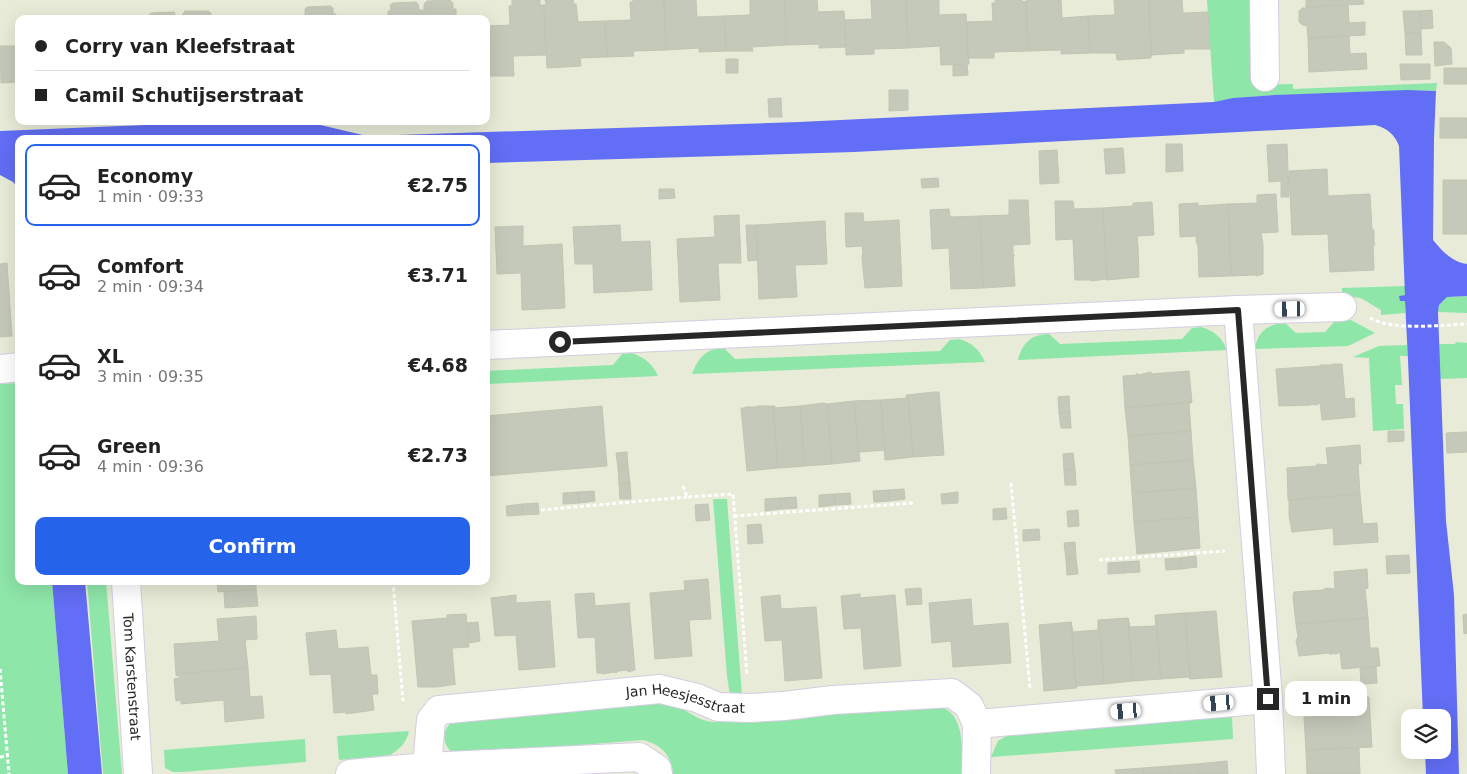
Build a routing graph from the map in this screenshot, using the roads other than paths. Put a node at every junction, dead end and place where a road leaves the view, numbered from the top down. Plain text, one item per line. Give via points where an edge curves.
1 (1264, 0) edge
2 (1265, 77) dead end
3 (1342, 308) dead end
4 (1238, 310) junction
5 (490, 345) edge
6 (15, 367) edge
7 (0, 369) edge
8 (126, 585) edge
9 (1268, 699) junction
10 (977, 724) junction
11 (427, 767) junction
12 (138, 774) edge
13 (350, 774) edge
14 (658, 774) edge
15 (976, 774) edge
16 (1271, 774) edge

1 - 2 street
3 - 4 street
4 - 5 street
4 - 9 street
6 - 7 street
8 - 12 street, Tom Karstenstraat
9 - 10 street
9 - 16 street
10 - 11 street, Jan Heesjesstraat via 969,706 952,693 750,708 718,707 660,689 438,710 431,720
10 - 15 street
11 - 13 street
11 - 14 street via 639,757 657,769

